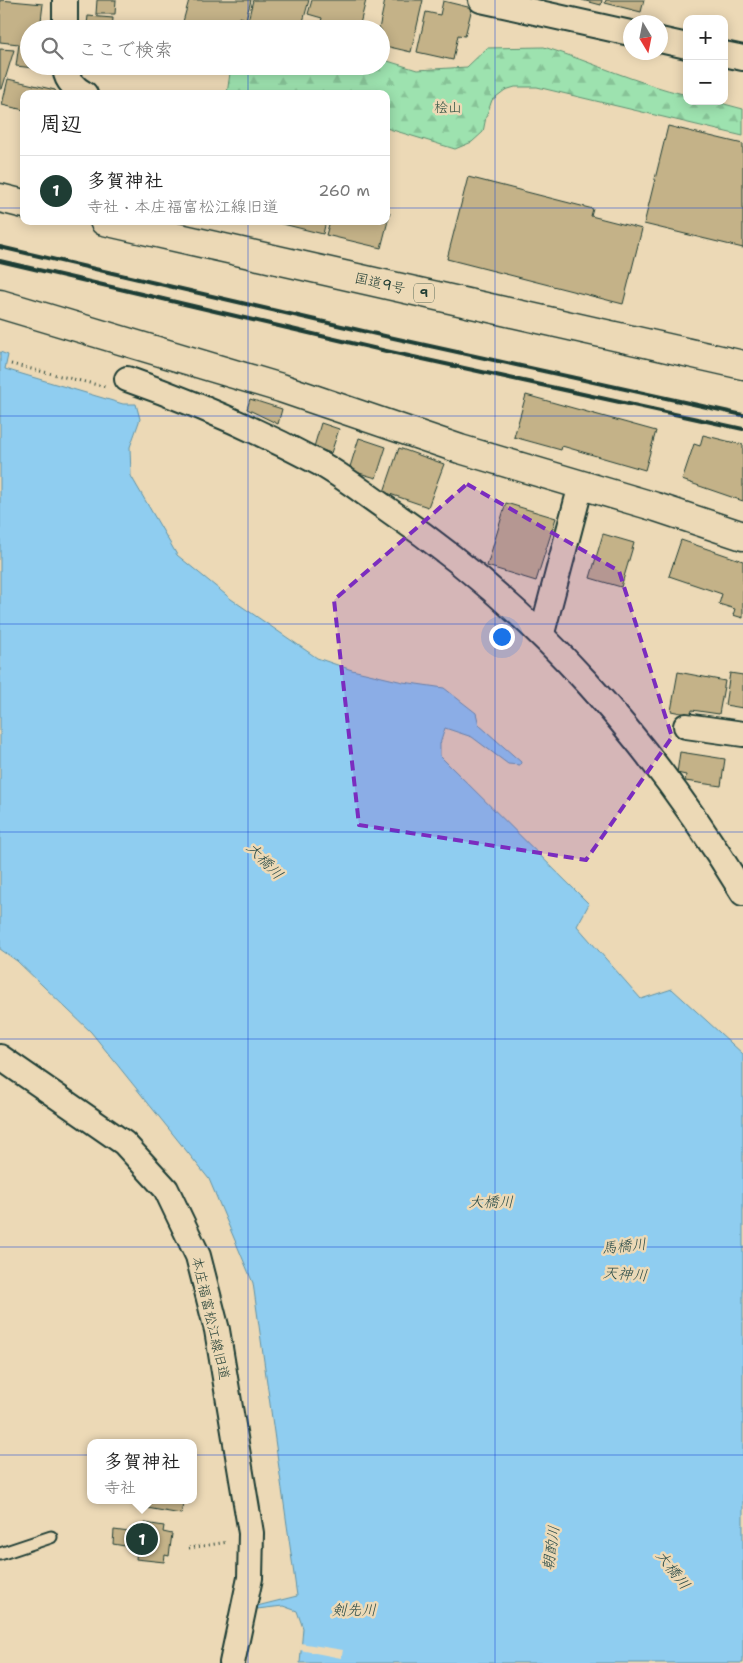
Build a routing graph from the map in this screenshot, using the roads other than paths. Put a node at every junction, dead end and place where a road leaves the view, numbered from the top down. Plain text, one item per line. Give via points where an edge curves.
1 (65, 0) edge
2 (482, 0) edge
3 (65, 20) edge
4 (623, 31) edge
5 (668, 42) edge
6 (683, 45) edge
7 (728, 55) edge
8 (743, 58) edge
9 (66, 75) edge
10 (78, 90) edge
11 (0, 198) edge
12 (20, 203) edge
13 (139, 225) edge
14 (182, 230) edge
15 (0, 304) edge
16 (743, 364) edge
17 (127, 379) road end
18 (581, 485) junction
19 (743, 536) edge
20 (542, 633) junction
21 (686, 726) dead end
22 (743, 734) edge
23 (743, 893) edge
24 (0, 1057) edge
25 (51, 1537) dead end
26 (0, 1554) edge
27 (232, 1663) edge

1 - 3 street
2 - 4 street
5 - 6 street
7 - 8 street
9 - 10 street
11 - 12 main road
13 - 14 main road, 国道9号 / 9
14 - 16 main road, 国道9号 / 9
15 - 18 main road via 281,388 460,449
17 - 20 street via 197,404 321,464 435,542
18 - 19 main road
18 - 20 street
20 - 23 street via 651,756
21 - 22 street
24 - 27 street, 本庄福富松江線旧道 via 124,1143 166,1189 198,1256 214,1321 251,1539 250,1578
25 - 26 lane

